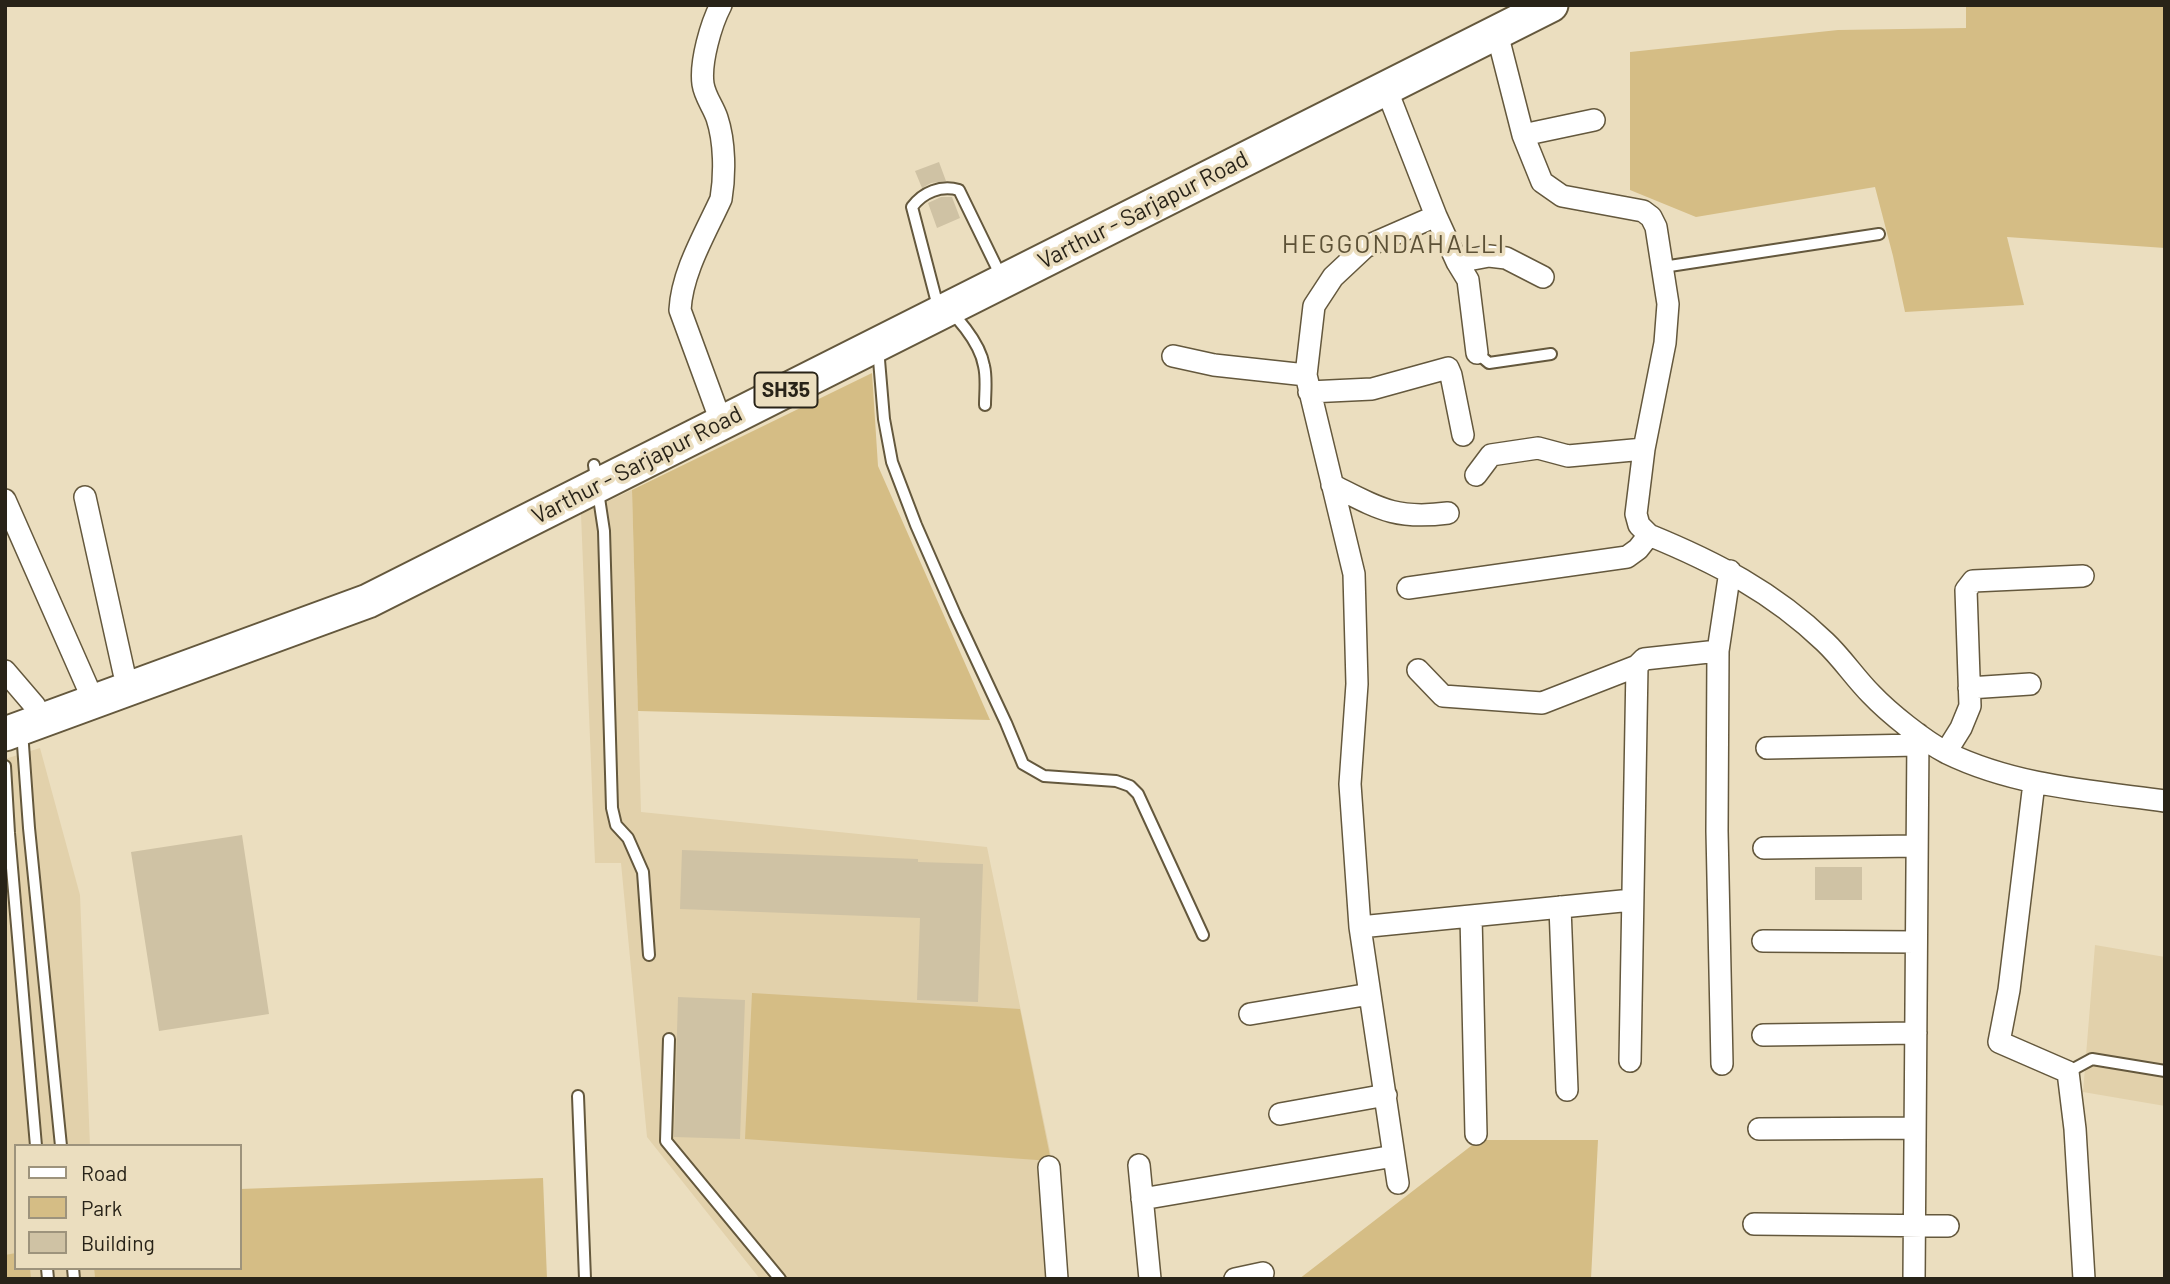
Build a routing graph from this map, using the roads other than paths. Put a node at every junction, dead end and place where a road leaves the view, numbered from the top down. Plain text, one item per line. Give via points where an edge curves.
1 (721, 5) edge
2 (1551, 5) edge
3 (1503, 19) edge
4 (1386, 88) junction
5 (1594, 120) dead end
6 (1523, 135) junction
7 (1436, 216) junction
8 (1879, 234) dead end
9 (1457, 261) junction
10 (1663, 267) junction
11 (997, 268) junction
12 (1544, 277) dead end
13 (942, 303) junction
14 (878, 339) junction
15 (1477, 353) joint
16 (1551, 354) dead end
17 (1173, 356) dead end
18 (1308, 384) junction
19 (985, 405) dead end
20 (716, 408) junction
21 (1464, 435) dead end
22 (1644, 449) junction
23 (595, 475) junction
24 (1476, 475) dead end
25 (1332, 485) junction
26 (85, 496) dead end
27 (5, 500) edge
28 (1448, 513) dead end
29 (1649, 535) junction
30 (1730, 571) junction
31 (2083, 576) dead end
32 (1408, 588) dead end
33 (1718, 651) junction
34 (1637, 666) junction
35 (1418, 670) dead end
36 (5, 671) edge
37 (124, 673) junction
38 (2030, 684) dead end
39 (87, 686) junction
40 (1969, 688) junction
41 (17, 721) edge
42 (1918, 740) junction
43 (1767, 748) dead end
44 (1946, 752) junction
45 (5, 766) edge
46 (2034, 783) junction
47 (2165, 801) edge
48 (7, 834) edge
49 (1917, 846) junction
50 (1764, 848) dead end
51 (1632, 900) junction
52 (1560, 907) junction
53 (1471, 916) junction
54 (1360, 927) junction
55 (1203, 935) dead end
56 (1763, 941) dead end
57 (1916, 942) junction
58 (649, 955) dead end
59 (1370, 994) junction
60 (1250, 1014) dead end
61 (1916, 1033) junction
62 (1763, 1035) dead end
63 (669, 1039) dead end
64 (1630, 1061) dead end
65 (1721, 1064) dead end
66 (2165, 1071) edge
67 (2068, 1072) junction
68 (1567, 1090) dead end
69 (1386, 1095) junction
70 (578, 1096) dead end
71 (1280, 1114) dead end
72 (1915, 1128) junction
73 (1759, 1129) dead end
74 (1476, 1134) dead end
75 (36, 1144) edge
76 (61, 1144) edge
77 (1394, 1156) junction
78 (1139, 1165) dead end
79 (1049, 1167) dead end
80 (1398, 1182) dead end
81 (1142, 1199) junction
82 (1754, 1224) dead end
83 (1914, 1226) junction
84 (1948, 1226) dead end
85 (1263, 1273) dead end
86 (585, 1279) edge
87 (780, 1279) edge
88 (1057, 1279) edge
89 (1150, 1279) edge
90 (1235, 1279) edge
91 (1914, 1279) edge
92 (2084, 1279) edge

1 - 20 street via 702,69 721,139 723,186 681,293 680,310
2 - 3 main road, Varthur - Sarjapur Road / SH35
3 - 4 main road, Varthur - Sarjapur Road / SH35
3 - 6 street
3 - 11 main road, Varthur - Sarjapur Road / SH35 via 1374,78
4 - 7 street
4 - 13 main road, Varthur - Sarjapur Road / SH35
5 - 6 street
6 - 10 street via 1542,183 1562,196 1643,211 1651,217
7 - 9 street
7 - 18 street via 1365,247 1333,277 1314,306
8 - 10 lane
9 - 12 street via 1506,258
9 - 15 street via 1468,280
10 - 22 street via 1668,304 1665,343
11 - 13 main road, Varthur - Sarjapur Road / SH35
11 - 13 lane via 959,190 948,187 919,198 912,207
13 - 14 main road, Varthur - Sarjapur Road / SH35
13 - 19 lane via 979,348 985,367
13 - 20 main road, Varthur - Sarjapur Road / SH35
14 - 23 main road, Varthur - Sarjapur Road / SH35
14 - 55 lane via 892,462 1023,764 1044,776 1130,786 1138,794
15 - 16 lane via 1489,363
17 - 18 street
18 - 21 street via 1372,389 1448,368
18 - 25 street
20 - 23 main road, Varthur - Sarjapur Road / SH35
22 - 24 street via 1568,456 1538,448 1491,455
22 - 29 street via 1636,514
23 - 37 main road, Varthur - Sarjapur Road / SH35 via 344,593
23 - 41 main road, Varthur - Sarjapur Road / SH35 via 368,601
23 - 58 lane via 604,531 612,808 616,825 628,838 643,872
25 - 28 street via 1383,511 1408,516
25 - 54 street via 1354,574 1357,684 1350,784
26 - 37 street
27 - 39 street
29 - 30 street
29 - 32 street via 1628,557
30 - 33 street
30 - 42 street via 1784,606 1826,643
31 - 40 street via 1973,581 1966,590
33 - 34 street via 1644,659
33 - 65 street
34 - 35 street via 1542,703 1443,696
34 - 51 street
36 - 41 street
37 - 39 main road, Varthur - Sarjapur Road / SH35
38 - 40 street
39 - 41 main road, Varthur - Sarjapur Road / SH35
40 - 44 street via 1970,706
41 - 76 lane
42 - 43 street
42 - 44 street
42 - 49 street
44 - 46 street
45 - 48 lane
46 - 47 street
46 - 67 street via 1999,1042
48 - 75 lane
49 - 50 street
49 - 57 street
51 - 52 street
51 - 64 street
52 - 53 street
52 - 68 street
53 - 54 street
53 - 74 street
54 - 59 street
56 - 57 street
57 - 61 street
59 - 60 street
59 - 69 street
61 - 62 street
61 - 72 street
63 - 87 lane via 666,1141
66 - 67 lane via 2092,1059
67 - 92 street
69 - 71 street
69 - 77 street
70 - 86 lane
72 - 73 street
72 - 83 street
77 - 80 street
77 - 81 street
78 - 81 street
79 - 88 street
81 - 89 street
82 - 83 street
83 - 84 street
83 - 91 street
85 - 90 street

